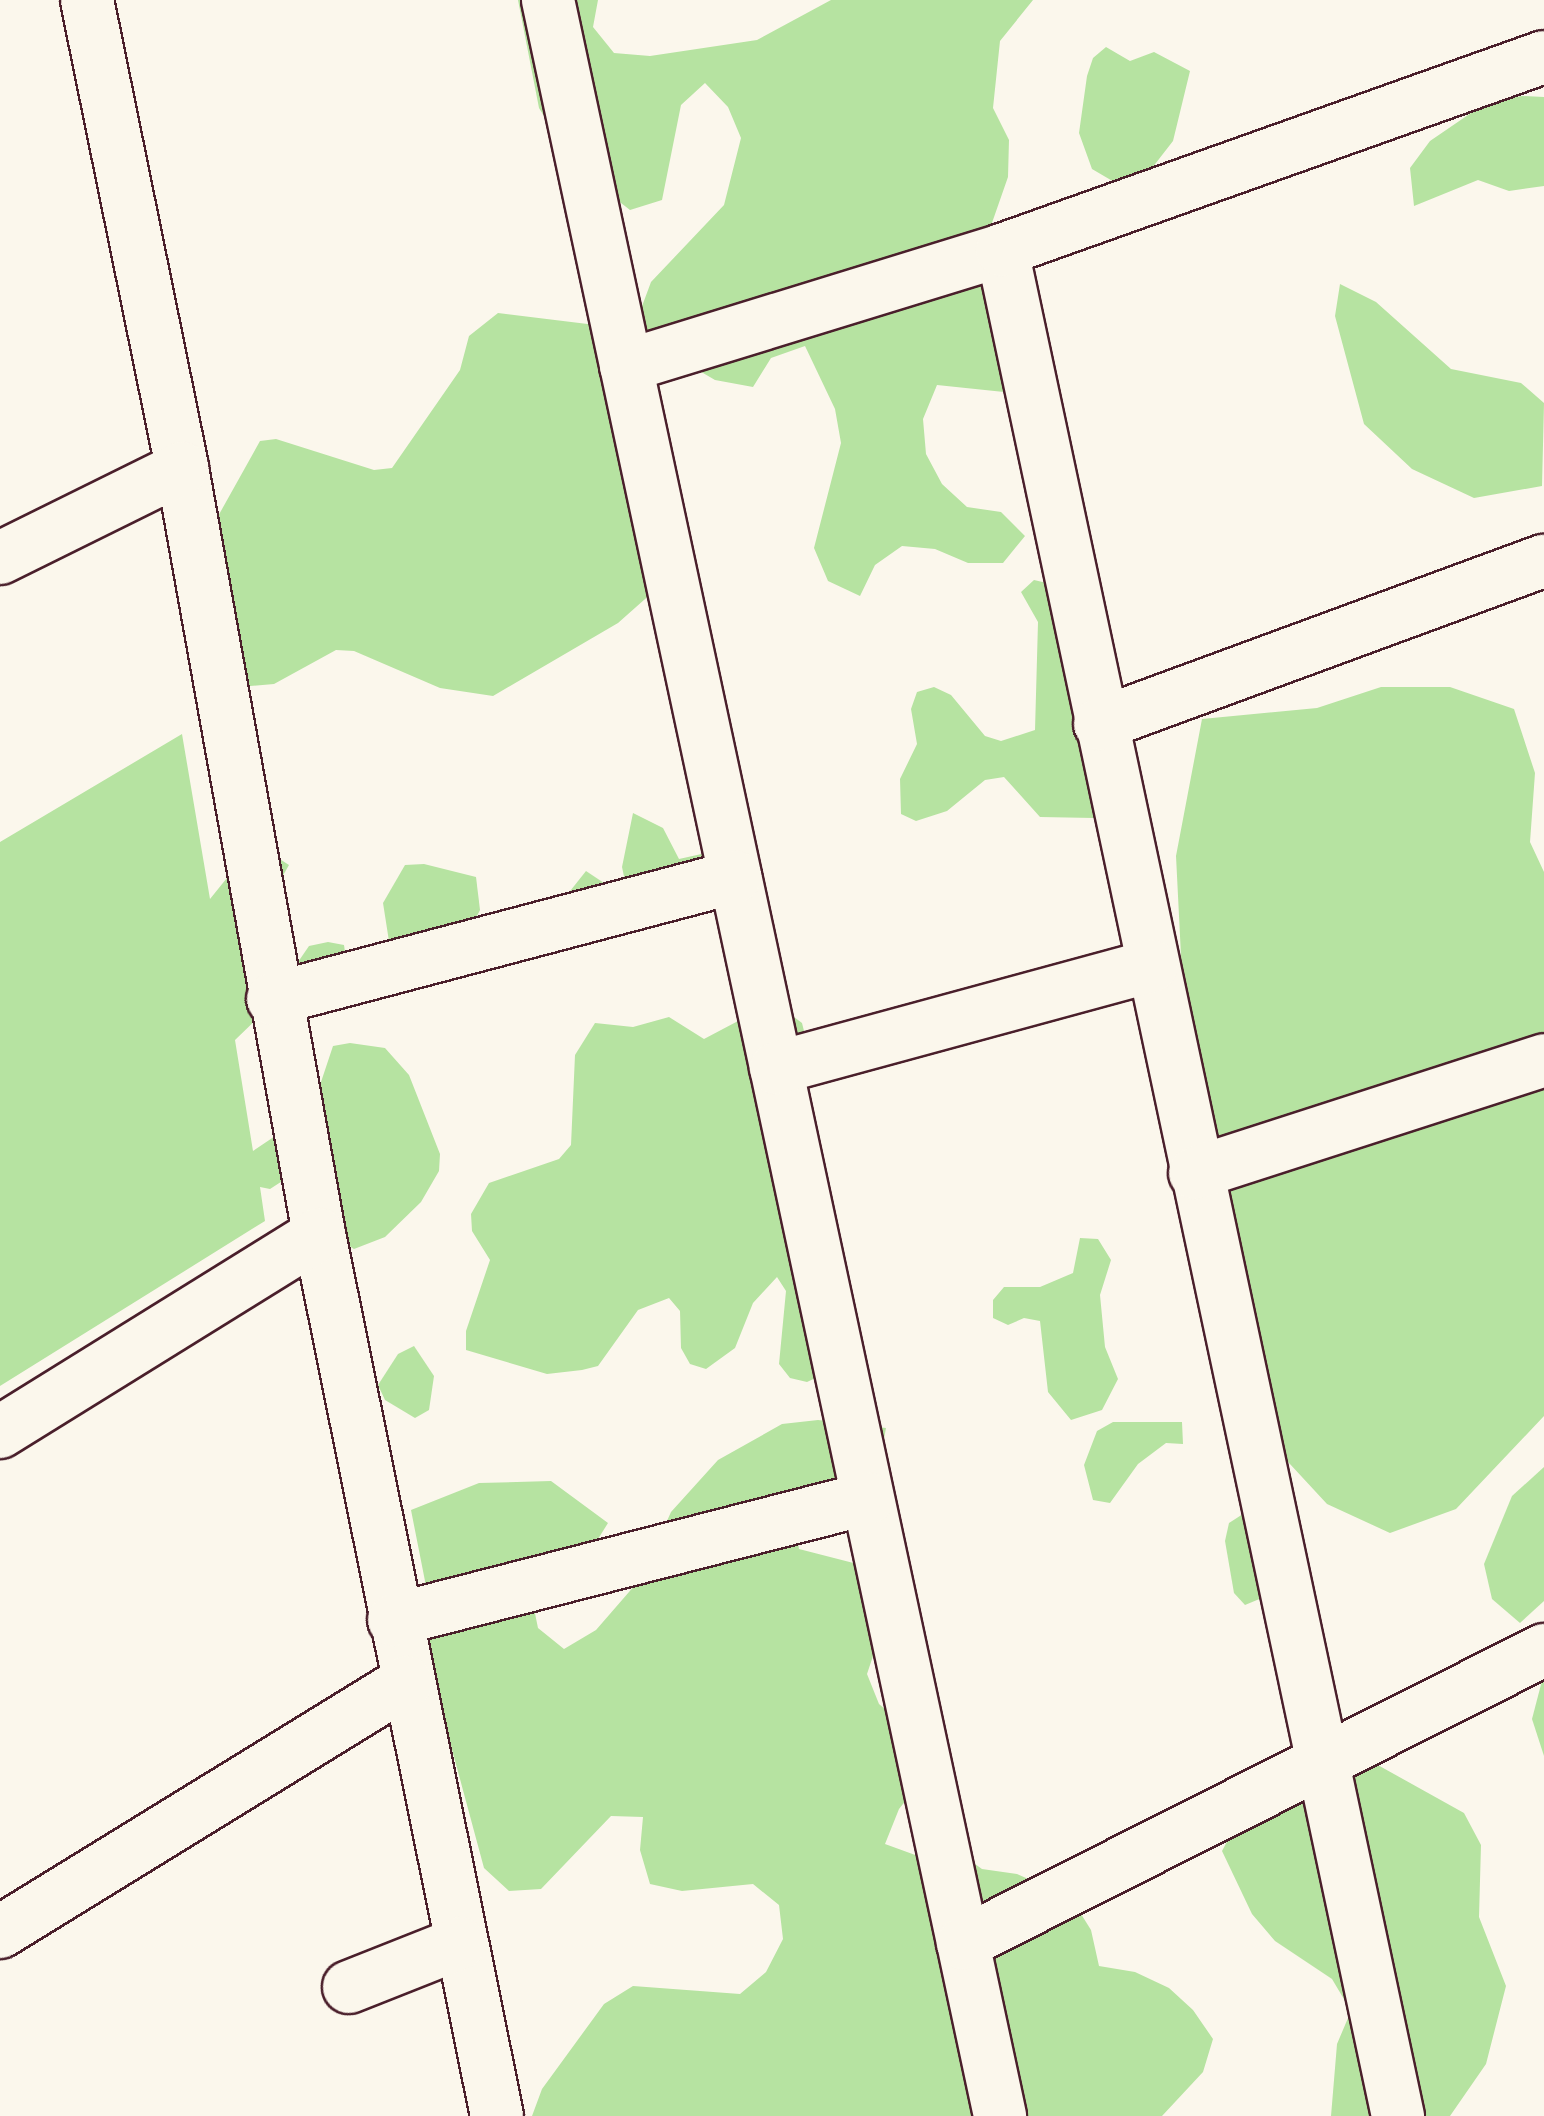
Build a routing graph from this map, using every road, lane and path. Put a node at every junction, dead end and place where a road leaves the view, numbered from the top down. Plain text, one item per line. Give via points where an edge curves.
1 (88, 0) edge
2 (548, 0) edge
3 (1544, 57) edge
4 (1002, 250) junction
5 (626, 366) junction
6 (182, 468) junction
7 (0, 558) edge
8 (1544, 561) edge
9 (1100, 724) junction
10 (735, 876) junction
11 (1151, 966) junction
12 (273, 999) junction
13 (1544, 1060) edge
14 (776, 1068) junction
15 (1196, 1173) junction
16 (319, 1234) junction
17 (0, 1432) edge
18 (868, 1498) junction
19 (394, 1620) junction
20 (1544, 1650) edge
21 (406, 1682) junction
22 (1322, 1763) junction
23 (0, 1932) edge
24 (460, 1943) junction
25 (963, 1944) junction
26 (349, 1986) dead end
27 (497, 2116) edge
28 (1000, 2116) edge
29 (1398, 2116) edge

1 - 6 street
2 - 5 street
3 - 4 street
4 - 5 street
4 - 9 street
5 - 10 street
6 - 7 street
6 - 12 street
8 - 9 street
9 - 11 street
10 - 12 street
10 - 14 street
11 - 14 street
11 - 15 street
12 - 16 street
13 - 15 street
14 - 18 street
15 - 22 street
16 - 17 street
16 - 19 street
18 - 19 street
18 - 25 street
19 - 21 street
20 - 22 street
21 - 23 street
21 - 24 street
22 - 25 street
22 - 29 street
24 - 26 street
24 - 27 street
25 - 28 street

